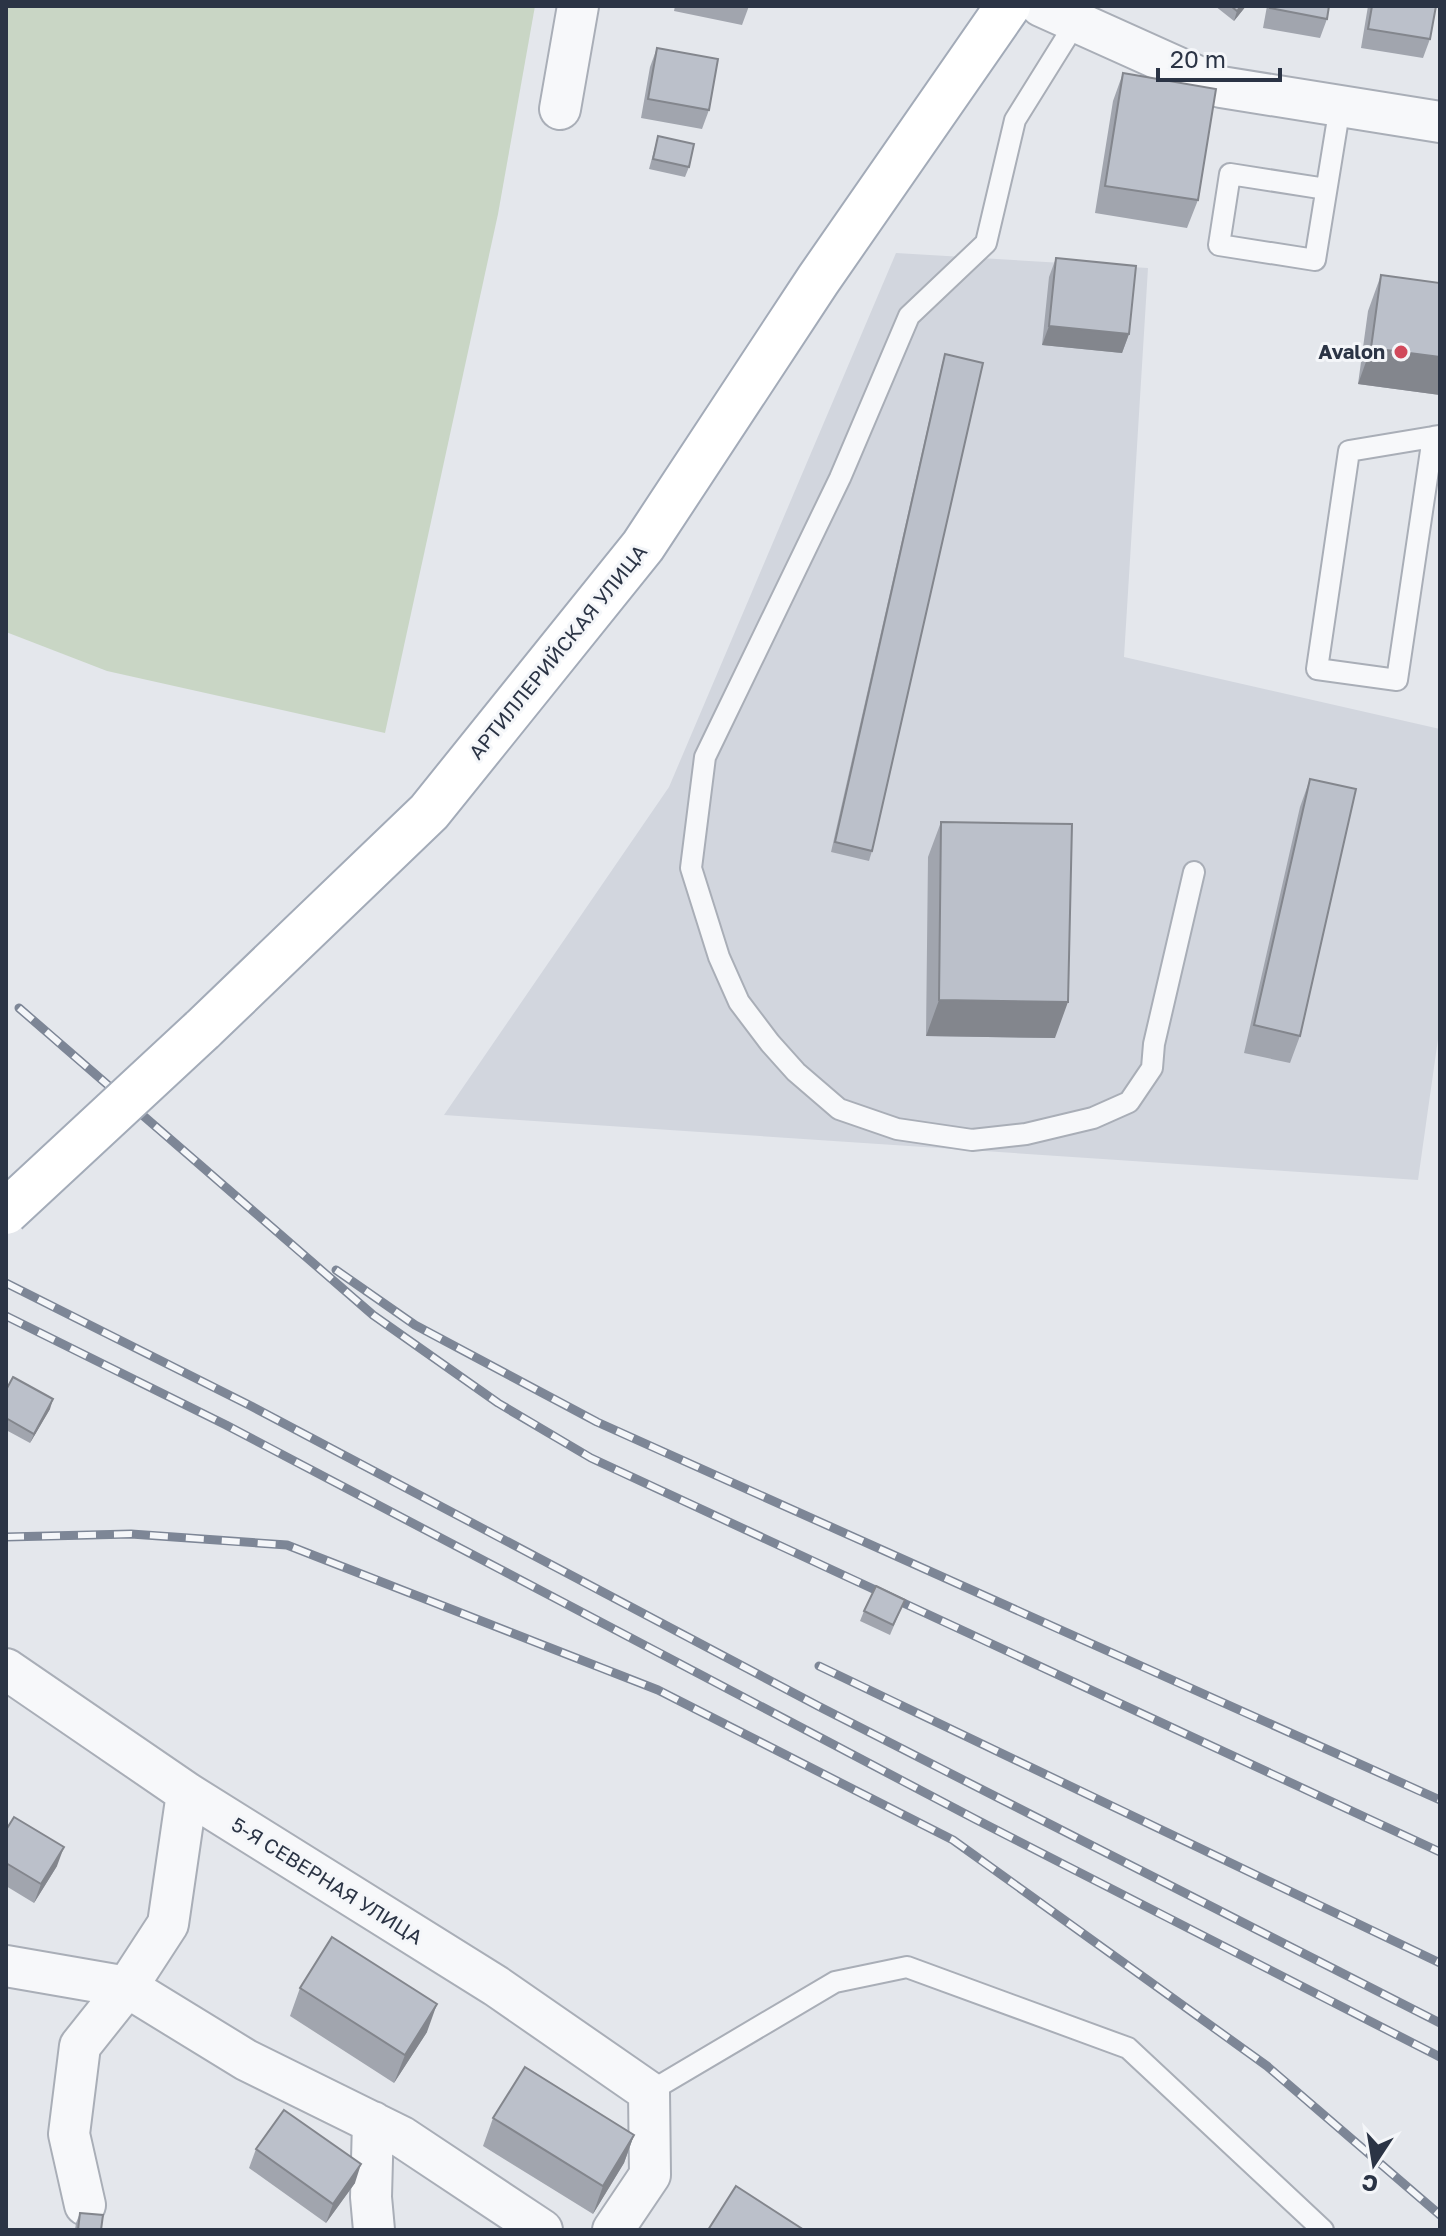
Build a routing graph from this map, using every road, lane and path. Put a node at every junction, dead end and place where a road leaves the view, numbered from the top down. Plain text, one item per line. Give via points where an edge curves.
1 (578, 6) edge
2 (1008, 6) edge
3 (1058, 14) edge
4 (1340, 106) junction
5 (560, 109) dead end
6 (1440, 122) edge
7 (1326, 189) junction
8 (1437, 437) edge
9 (1194, 872) dead end
10 (6, 1212) edge
11 (6, 1669) edge
12 (187, 1793) junction
13 (6, 1966) edge
14 (127, 1987) junction
15 (649, 2092) junction
16 (373, 2122) junction
17 (85, 2205) dead end
18 (374, 2230) edge
19 (542, 2230) edge
20 (613, 2230) edge
21 (1323, 2230) edge

1 - 5 street
2 - 10 main road, АРТИЛЛЕРИЙСКАЯ УЛИЦА, bridge via 643,546 429,812
3 - 4 street via 1221,87
3 - 9 lane via 1015,120 986,243 909,316 840,478 705,757 691,868 739,1002 796,1072 839,1109 897,1129 972,1140 1093,1118 1129,1102 1152,1068
4 - 6 street
4 - 7 lane
7 - 7 lane via 1315,260 1219,245 1230,174
8 - 8 lane via 1349,451 1317,669 1397,680
11 - 12 street, 5-Я СЕВЕРНАЯ УЛИЦА
12 - 14 street via 168,1924
12 - 15 street, 5-Я СЕВЕРНАЯ УЛИЦА via 496,1986
13 - 14 street
14 - 16 street via 246,2060
14 - 17 street via 80,2046 69,2134
15 - 20 street via 650,2175
15 - 21 lane via 835,1982 907,1967 1128,2048
16 - 18 street
16 - 19 street

